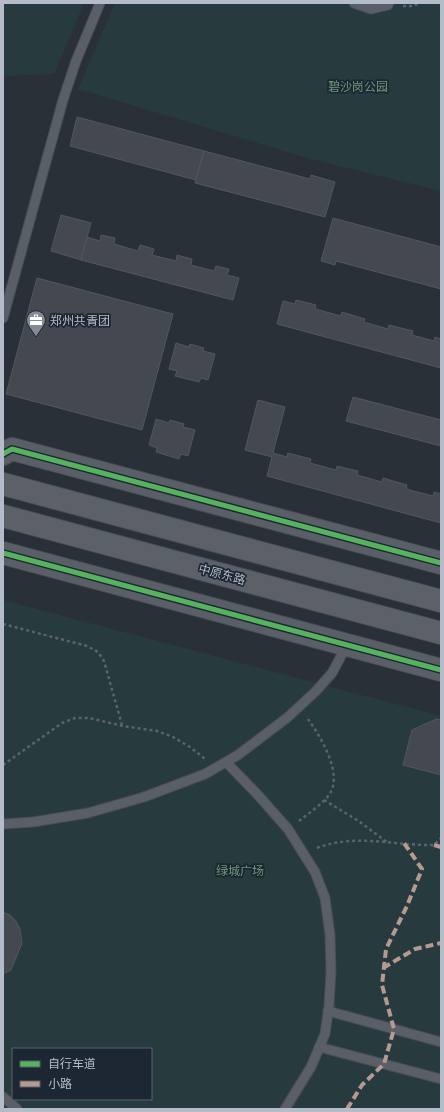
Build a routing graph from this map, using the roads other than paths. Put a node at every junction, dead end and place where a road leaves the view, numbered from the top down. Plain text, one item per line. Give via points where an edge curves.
1 (100, 3) edge
2 (354, 3) edge
3 (389, 3) edge
4 (3, 318) edge
5 (3, 454) edge
6 (3, 484) edge
7 (3, 516) edge
8 (3, 553) edge
9 (441, 563) edge
10 (441, 601) edge
11 (441, 633) edge
12 (347, 645) junction
13 (441, 670) edge
14 (226, 762) junction
15 (3, 824) edge
16 (328, 1011) junction
17 (441, 1042) edge
18 (319, 1047) junction
19 (441, 1079) edge
20 (3, 1097) edge
21 (17, 1109) edge
22 (285, 1109) edge

1 - 4 lane via 63,100
2 - 3 lane via 371,9
5 - 9 street via 12,449
6 - 10 main road
7 - 11 main road, 中原东路
8 - 12 street
12 - 13 street
12 - 14 lane via 332,673 316,691 288,717
14 - 15 lane via 205,774 144,797 88,813
14 - 16 lane via 288,829 315,872 325,898 330,935
16 - 17 lane
16 - 18 lane
18 - 19 lane
18 - 22 lane via 311,1067
20 - 21 lane

